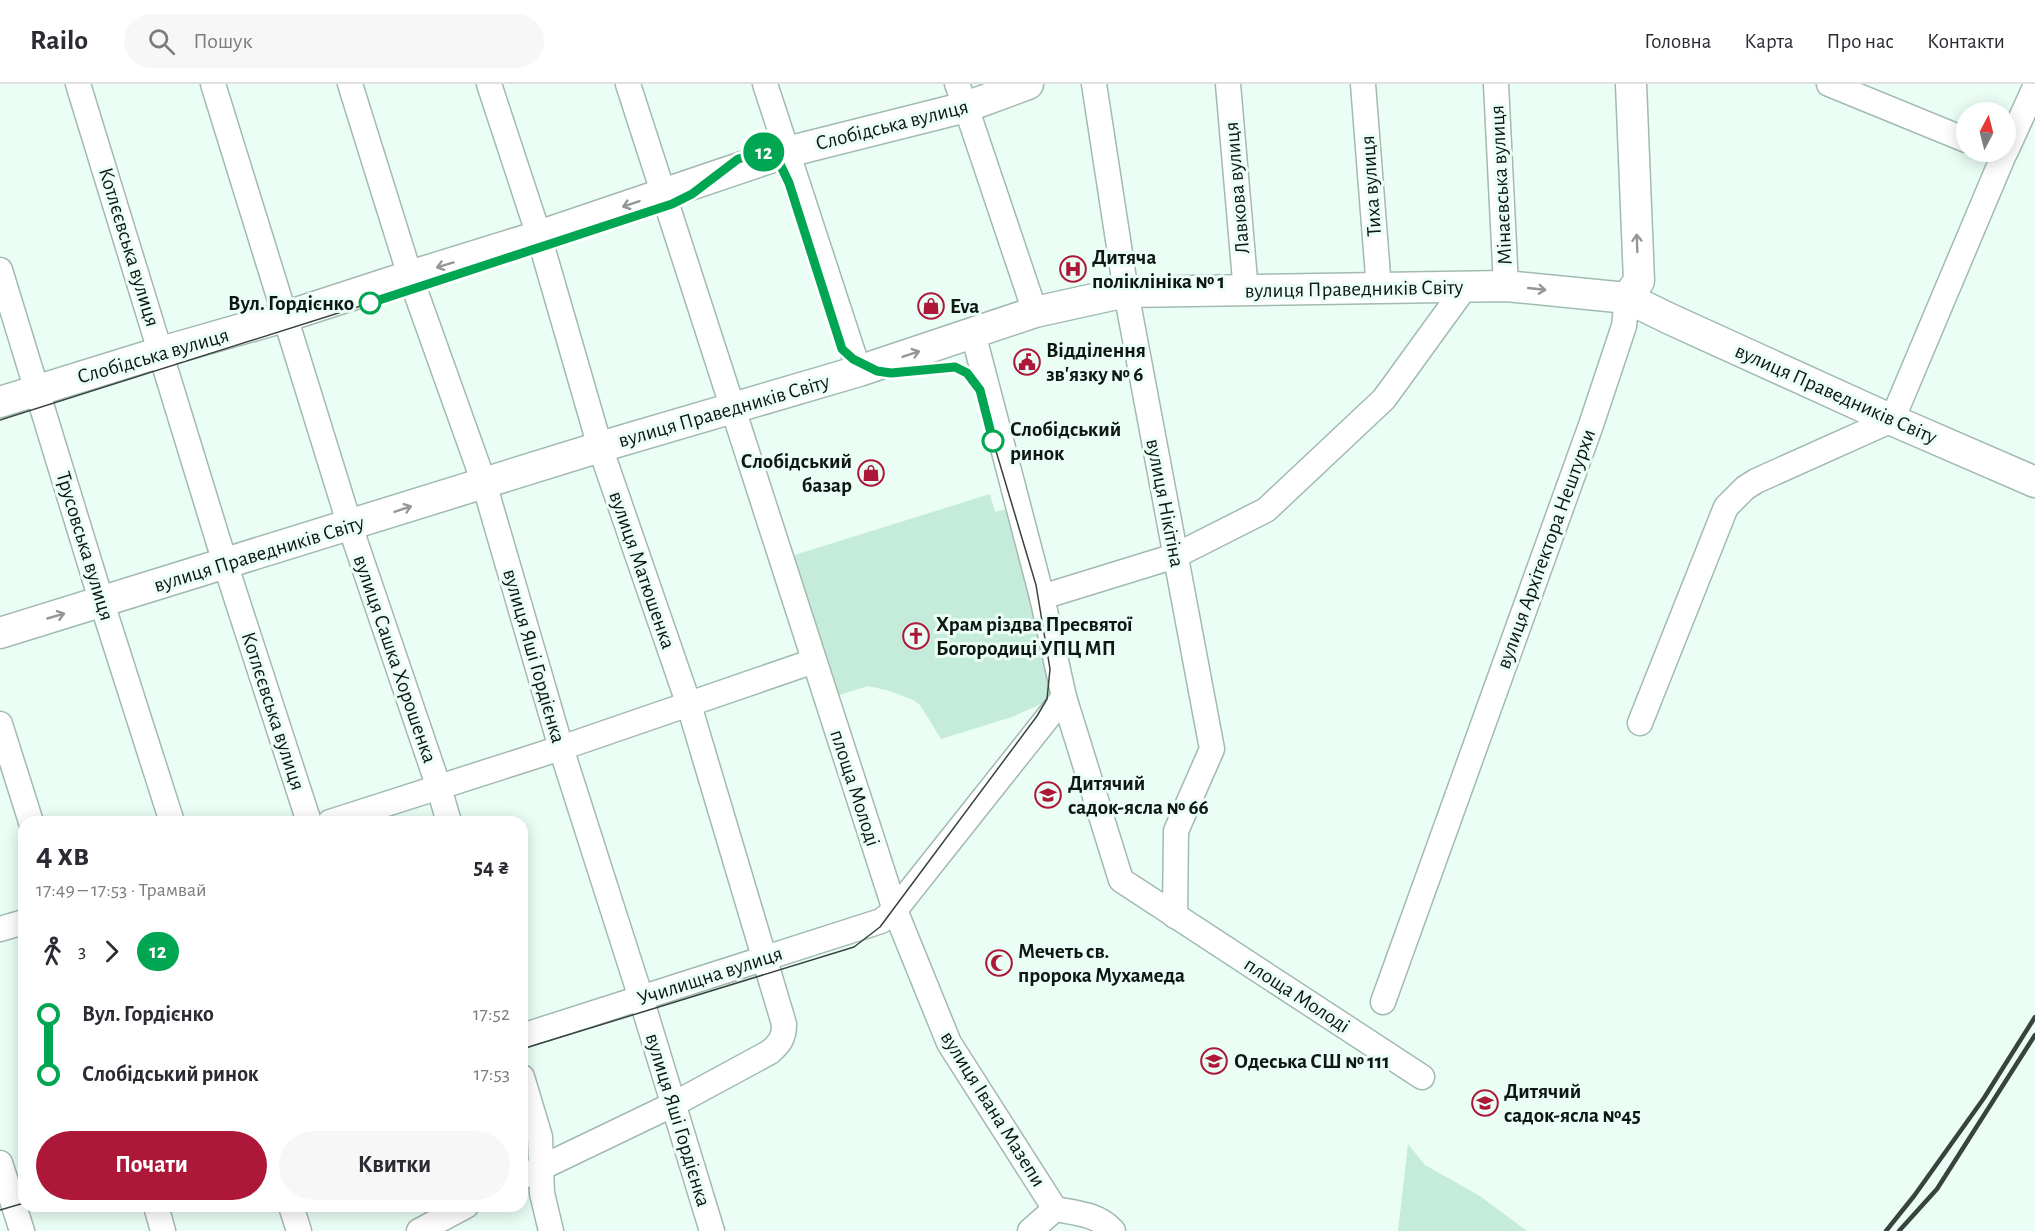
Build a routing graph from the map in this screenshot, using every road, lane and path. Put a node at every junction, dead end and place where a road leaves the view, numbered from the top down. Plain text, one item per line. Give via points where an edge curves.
1 (78, 84) edge
2 (213, 84) edge
3 (350, 84) edge
4 (489, 84) edge
5 (628, 84) edge
6 (765, 84) edge
7 (1028, 84) edge
8 (1094, 84) edge
9 (1228, 84) edge
10 (1363, 84) edge
11 (1496, 84) edge
12 (1631, 84) edge
13 (1828, 84) edge
14 (2035, 87) edge
15 (961, 96) edge
16 (2016, 124) edge
17 (1956, 136) edge
18 (787, 152) junction
19 (1998, 162) edge
20 (663, 193) junction
21 (539, 236) junction
22 (0, 270) edge
23 (410, 276) junction
24 (1466, 286) junction
25 (1506, 286) junction
26 (1379, 289) junction
27 (1126, 292) junction
28 (1246, 292) junction
29 (1627, 298) junction
30 (1035, 312) junction
31 (284, 317) junction
32 (973, 333) junction
33 (161, 352) junction
34 (859, 371) junction
35 (38, 390) junction
36 (0, 402) edge
37 (732, 407) junction
38 (1892, 420) junction
39 (600, 447) junction
40 (2035, 482) edge
41 (484, 483) junction
42 (350, 526) junction
43 (1175, 556) junction
44 (225, 563) junction
45 (1042, 597) junction
46 (102, 603) junction
47 (0, 633) edge
48 (814, 661) junction
49 (1064, 697) junction
50 (688, 705) junction
51 (1640, 723) dead end
52 (0, 724) edge
53 (561, 748) junction
54 (440, 788) junction
55 (29, 816) edge
56 (170, 816) edge
57 (307, 816) edge
58 (349, 816) edge
59 (447, 816) edge
60 (895, 910) junction
61 (1175, 916) junction
62 (18, 924) edge
63 (0, 929) edge
64 (766, 959) junction
65 (641, 998) junction
66 (1383, 1002) dead end
67 (528, 1034) edge
68 (1422, 1077) dead end
69 (528, 1097) edge
70 (674, 1104) junction
71 (0, 1163) edge
72 (532, 1172) edge
73 (11, 1189) edge
74 (1055, 1209) junction
75 (158, 1212) edge
76 (293, 1212) edge
77 (450, 1212) edge
78 (428, 1220) edge
79 (22, 1231) edge
80 (163, 1231) edge
81 (299, 1231) edge
82 (551, 1231) edge
83 (712, 1231) edge
84 (1030, 1231) edge
85 (1113, 1231) edge

1 - 33 street, Котлєєвська вулиця
2 - 31 street, вулиця Сашка Хорошенка
3 - 23 street, вулиця Яші Гордієнка
4 - 21 street, вулиця Матюшенка
5 - 20 street
6 - 18 street
7 - 15 main road, Слобідська вулиця
8 - 27 street, вулиця Нікітіна
9 - 28 street, Лавкова вулиця
10 - 26 street, Тиха вулиця
11 - 25 street, Мінаєвська вулиця
29 -> 12 main road, вулиця Архітектора Нештурхи via 1639,280
13 - 17 street
14 - 16 street
15 - 18 main road, Слобідська вулиця
15 - 30 street
18 - 20 main road, Слобідська вулиця
18 - 34 street
19 - 38 street
20 -> 21 main road, Слобідська вулиця
20 - 37 street
21 -> 23 main road, Слобідська вулиця
21 - 39 street, вулиця Матюшенка
22 - 35 street, Трусовська вулиця
23 - 31 main road, Слобідська вулиця
23 - 41 street, вулиця Яші Гордієнка
24 - 25 main road, вулиця Праведників Світу
24 - 26 main road, вулиця Праведників Світу
24 - 43 street via 1384,399 1266,510
25 -> 29 main road, вулиця Праведників Світу
26 - 28 main road, вулиця Праведників Світу
27 - 28 main road, вулиця Праведників Світу
27 - 30 main road, вулиця Праведників Світу
27 - 43 street, вулиця Нікітіна
29 - 38 main road, вулиця Праведників Світу
29 - 66 street, вулиця Архітектора Нештурхи via 1624,326 1591,425
30 - 32 main road, вулиця Праведників Світу
31 - 33 main road, Слобідська вулиця
31 - 42 street, вулиця Сашка Хорошенка
34 -> 32 main road, вулиця Праведників Світу
32 - 45 street, площа Молоді
33 - 35 main road, Слобідська вулиця
33 - 44 street, Котлєєвська вулиця
34 - 37 main road, вулиця Праведників Світу
35 - 36 main road, Слобідська вулиця
35 - 46 street, Трусовська вулиця
37 - 39 main road, вулиця Праведників Світу
37 - 48 street, площа Молоді
38 - 40 main road, вулиця Праведників Світу
38 - 51 street via 1755,481 1726,507
39 - 41 main road, вулиця Праведників Світу
39 - 50 street, вулиця Матюшенка
42 -> 41 main road, вулиця Праведників Світу
41 - 53 street, вулиця Яші Гордієнка
42 - 44 main road, вулиця Праведників Світу
42 - 54 street, вулиця Сашка Хорошенка
43 - 45 street
43 - 61 street, вулиця Нікітіна via 1212,749 1176,831
44 - 46 main road, вулиця Праведників Світу
44 - 57 street, Котлєєвська вулиця
45 - 49 street, площа Молоді
47 -> 46 main road, вулиця Праведників Світу
46 - 56 street, Трусовська вулиця
48 - 50 street
48 - 60 street, площа Молоді
49 - 60 street
49 - 61 street, площа Молоді via 1121,880
50 - 53 street
50 - 64 street, вулиця Матюшенка
52 - 55 street
53 - 54 street
53 - 65 street, вулиця Яші Гордієнка
54 - 58 street
54 - 59 street, вулиця Сашка Хорошенка
60 - 64 street, Училищна вулиця via 881,921
60 - 74 street, вулиця Івана Мазепи via 949,1043
61 - 68 street, площа Молоді
62 - 63 street
64 - 65 street, Училищна вулиця
64 - 70 street, вулиця Матюшенка via 783,1024 780,1042 770,1052
65 - 67 street, Училищна вулиця
65 - 70 street, вулиця Яші Гордієнка
69 - 72 street via 540,1137
70 - 72 street
70 - 83 street, вулиця Яші Гордієнка
71 - 73 street
72 - 82 street via 542,1193
73 - 79 street
74 - 84 street, вулиця Івана Мазепи
74 - 85 street via 1104,1221
75 - 80 street
76 - 81 street
77 - 78 street

